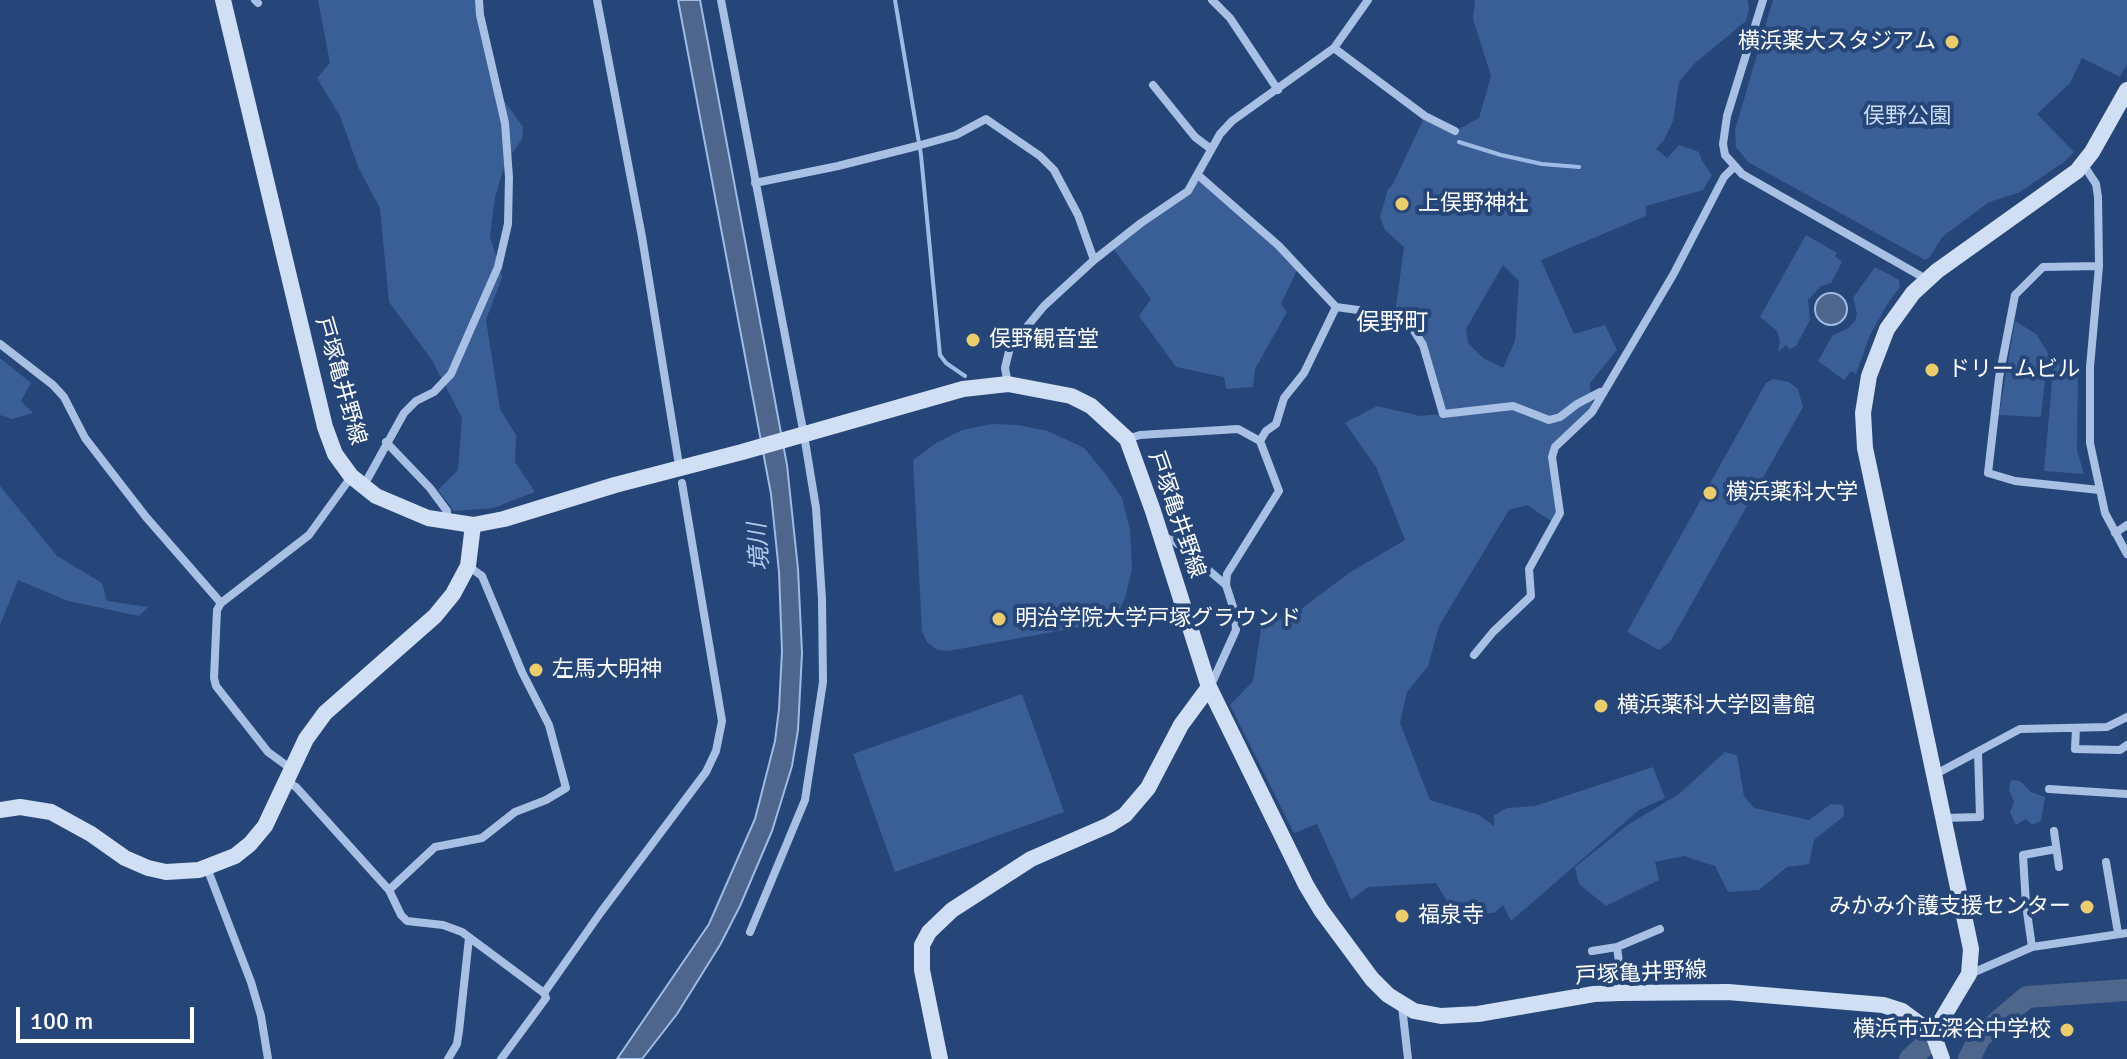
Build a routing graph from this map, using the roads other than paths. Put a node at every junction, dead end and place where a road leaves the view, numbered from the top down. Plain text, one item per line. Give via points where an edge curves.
1 (223, 0) edge
2 (479, 0) edge
3 (597, 0) edge
4 (721, 0) edge
5 (1213, 0) edge
6 (1368, 0) edge
7 (1763, 0) edge
8 (1334, 48) junction
9 (1153, 85) dead end
10 (1278, 90) junction
11 (2127, 90) edge
12 (1455, 131) dead end
13 (1211, 149) junction
14 (2083, 164) junction
15 (1733, 168) junction
16 (1198, 175) junction
17 (755, 183) junction
18 (1094, 260) junction
19 (2099, 266) junction
20 (1926, 279) junction
21 (1336, 307) junction
22 (0, 344) edge
23 (1008, 384) junction
24 (1602, 391) junction
25 (801, 436) junction
26 (1127, 439) junction
27 (1260, 441) junction
28 (386, 442) junction
29 (678, 459) dead end
30 (357, 482) junction
31 (682, 483) dead end
32 (2099, 490) junction
33 (447, 522) junction
34 (473, 525) junction
35 (2127, 525) edge
36 (2115, 533) junction
37 (1162, 538) junction
38 (2127, 554) edge
39 (468, 566) junction
40 (1226, 585) junction
41 (221, 603) junction
42 (1474, 655) dead end
43 (1209, 687) junction
44 (2127, 717) edge
45 (2076, 728) junction
46 (2127, 745) edge
47 (1978, 752) junction
48 (288, 774) junction
49 (1933, 775) junction
50 (2049, 789) dead end
51 (2127, 794) edge
52 (0, 810) edge
53 (1942, 818) junction
54 (2054, 831) dead end
55 (2056, 849) junction
56 (2106, 862) dead end
57 (2059, 867) dead end
58 (207, 868) junction
59 (389, 890) junction
60 (1660, 929) dead end
61 (750, 932) dead end
62 (2122, 933) edge
63 (469, 938) junction
64 (1617, 947) junction
65 (2032, 947) junction
66 (1592, 951) dead end
67 (1969, 974) junction
68 (544, 993) junction
69 (1623, 993) junction
70 (1402, 1005) junction
71 (1933, 1034) junction
72 (268, 1059) edge
73 (448, 1059) edge
74 (501, 1059) edge
75 (940, 1059) edge
76 (1408, 1059) edge
77 (1942, 1059) edge

1 - 30 main road, 戸塚亀井野線 via 325,427 335,454
2 - 28 street via 505,123 508,224 498,267 451,374 404,413
3 - 29 street
4 - 17 street
5 - 10 street
6 - 8 street
7 - 15 street via 1727,116 1723,144
8 - 10 street
8 - 12 street via 1425,116
9 - 13 street
10 - 13 street via 1232,121
11 - 14 main road
13 - 16 street
14 - 19 street via 2096,184
14 - 20 main road
15 - 20 street
15 - 24 street
16 - 18 street via 1188,191
16 - 21 street via 1279,246
17 - 18 street via 927,144 986,119 1054,170
17 - 25 street
18 - 23 street via 1014,340 1005,368
19 - 32 street via 2090,443
19 - 32 street via 2043,267 2015,295 1988,473
20 - 49 main road via 1880,343 1863,413 1874,498
21 - 24 street via 1395,315 1411,326 1423,345 1443,414 1513,406 1549,420
21 - 27 street via 1304,373 1284,398 1276,424
22 - 41 street via 64,397 85,438
23 - 25 main road, 戸塚亀井野線 via 963,389
23 - 26 main road, 戸塚亀井野線 via 1071,396 1091,406
24 - 42 street via 1592,412 1555,447 1560,513 1529,569 1531,596
25 - 34 main road, 戸塚亀井野線
25 - 61 street via 820,554 819,722 805,800
26 - 27 street via 1238,429
26 - 37 main road, 戸塚亀井野線
27 - 40 street via 1279,491 1227,574
28 - 30 street
28 - 33 street via 430,488 447,511
30 - 33 main road, 戸塚亀井野線 via 408,511
30 - 41 street via 309,535
31 - 68 street via 722,721 716,751 706,772
32 - 36 street
33 - 34 main road, 戸塚亀井野線
34 - 39 main road
35 - 36 street
36 - 38 street
37 - 40 street via 1173,540
37 - 43 main road, 戸塚亀井野線
39 - 48 main road via 443,607 325,713
39 - 59 street via 482,576 549,725 566,788 515,812 482,838 435,847
40 - 43 street via 1236,630
41 - 48 street via 216,686
43 - 70 main road, 戸塚亀井野線 via 1314,897 1378,986
43 - 75 main road via 1181,725 1148,788 1125,815 1031,859 952,910 929,932 922,945 922,970
44 - 45 street via 2107,727
45 - 46 street via 2075,749 2120,750
45 - 47 street via 2020,729
47 - 49 street
47 - 53 street via 1980,817
48 - 58 main road via 258,835 235,856
48 - 59 street
49 - 53 main road
50 - 51 street
52 - 58 main road via 51,812 148,868 176,873
53 - 67 main road via 1971,949
54 - 55 street
55 - 57 street
55 - 65 street via 2023,855
56 - 62 street
58 - 72 street via 251,982
59 - 63 street via 407,921 443,925
60 - 64 street
62 - 65 street
63 - 68 street
63 - 73 street via 457,1044
64 - 66 street
64 - 69 street
65 - 67 street
67 - 71 main road
68 - 74 street via 546,998
69 - 70 main road, 戸塚亀井野線 via 1478,1014 1441,1016
69 - 71 main road, 戸塚亀井野線 via 1728,992 1883,1005 1902,1011
70 - 76 street
71 - 77 main road

